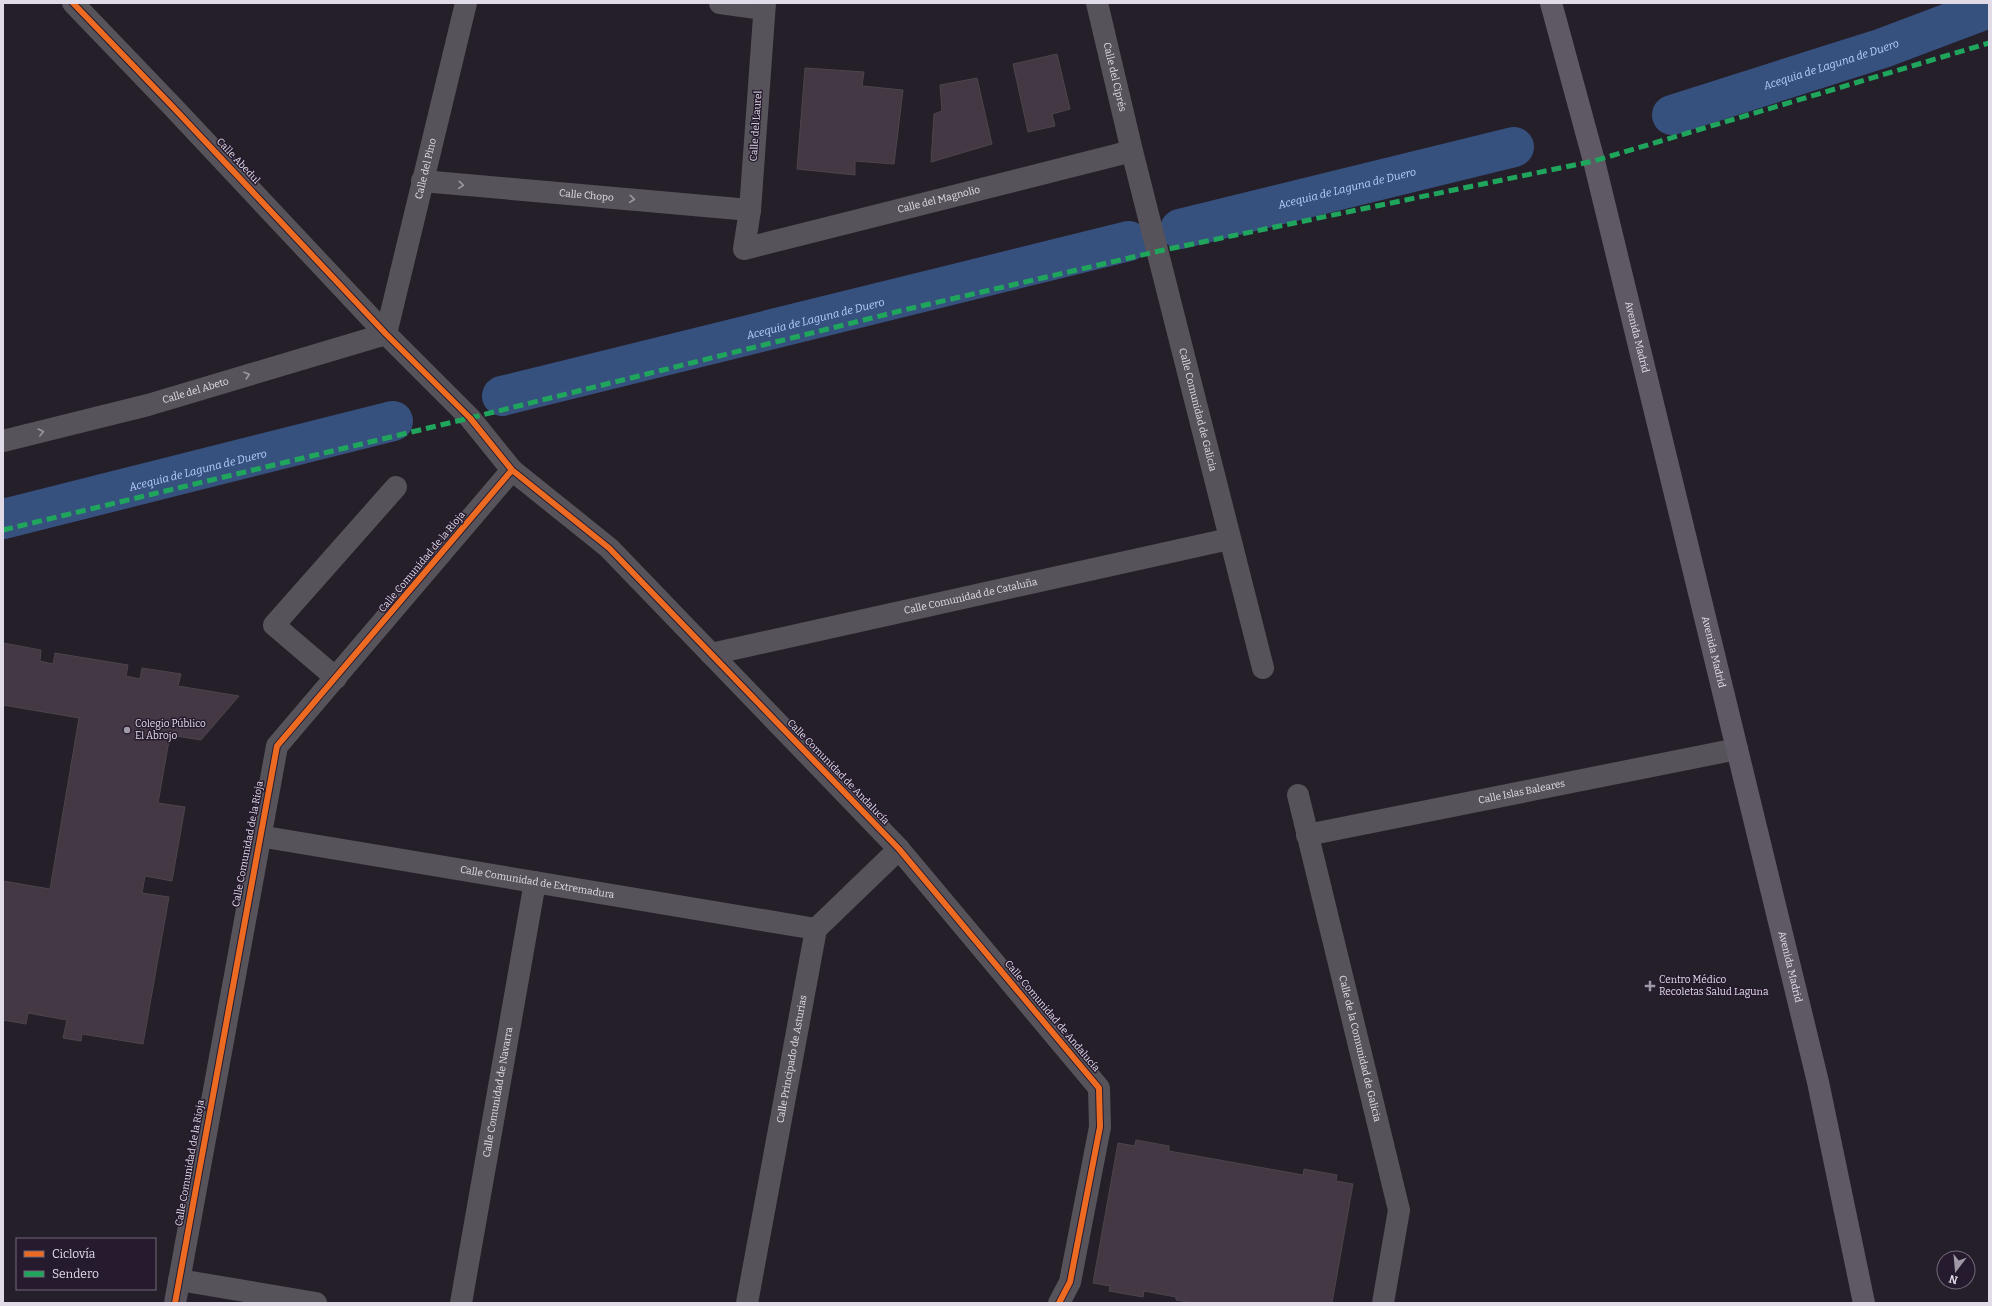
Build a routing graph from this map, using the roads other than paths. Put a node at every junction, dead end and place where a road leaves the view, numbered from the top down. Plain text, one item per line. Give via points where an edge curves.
1 (73, 3) edge
2 (466, 3) edge
3 (720, 3) edge
4 (1097, 3) edge
5 (1551, 3) edge
6 (765, 6) edge
7 (1132, 151) junction
8 (422, 181) junction
9 (750, 210) junction
10 (744, 249) joint
11 (386, 334) junction
12 (3, 441) edge
13 (512, 470) junction
14 (396, 487) dead end
15 (1230, 539) junction
16 (711, 654) junction
17 (1263, 668) dead end
18 (336, 678) junction
19 (1737, 749) junction
20 (1298, 795) dead end
21 (1306, 835) junction
22 (260, 836) junction
23 (899, 849) junction
24 (535, 882) junction
25 (816, 929) junction
26 (179, 1280) junction
27 (1070, 1282) junction
28 (175, 1303) edge
29 (316, 1303) edge
30 (461, 1303) edge
31 (747, 1303) edge
32 (1058, 1303) edge
33 (1073, 1303) edge
34 (1383, 1303) edge
35 (1864, 1303) edge

1 - 11 street, Calle Abedul
2 - 8 street, Calle del Pino
3 - 6 street
4 - 7 street, Calle del Ciprés
5 - 19 main road, Avenida Madrid via 1594,161
6 - 9 street, Calle del Laurel
7 - 10 street, Calle del Magnolio
7 - 15 street, Calle Comunidad de Galicia
8 -> 9 street, Calle Chopo
8 - 11 street, Calle del Pino
9 - 10 street, Calle del Laurel
12 -> 11 street, Calle del Abeto via 148,405
11 - 13 street, Calle Comunidad de Andalucía via 470,418
13 - 16 street, Calle Comunidad de Andalucía via 609,548
13 - 18 street, Calle Comunidad de la Rioja
14 - 18 street via 274,626
15 - 16 street, Calle Comunidad de Cataluña
15 - 17 street, Calle Comunidad de Galicia
16 - 23 street, Calle Comunidad de Andalucía
18 - 22 street, Calle Comunidad de la Rioja via 277,746
19 - 21 street, Calle Islas Baleares
19 - 35 main road, Avenida Madrid via 1818,1082
20 - 21 street, Calle de la Comunidad de Galicia
21 - 34 street, Calle de la Comunidad de Galicia via 1400,1210
22 - 24 street, Calle Comunidad de Extremadura
22 - 26 street, Calle Comunidad de la Rioja
23 - 25 street
23 - 27 street, Calle Comunidad de Andalucía via 1099,1088 1100,1127
24 - 25 street, Calle Comunidad de Extremadura
24 - 30 street, Calle Comunidad de Navarra
25 - 31 street, Calle Principado de Asturias
26 - 28 street, Calle Comunidad de la Rioja
26 - 29 street
27 - 32 street, Calle Comunidad de Andalucía
27 - 33 street, Calle Comunidad de Andalucía

